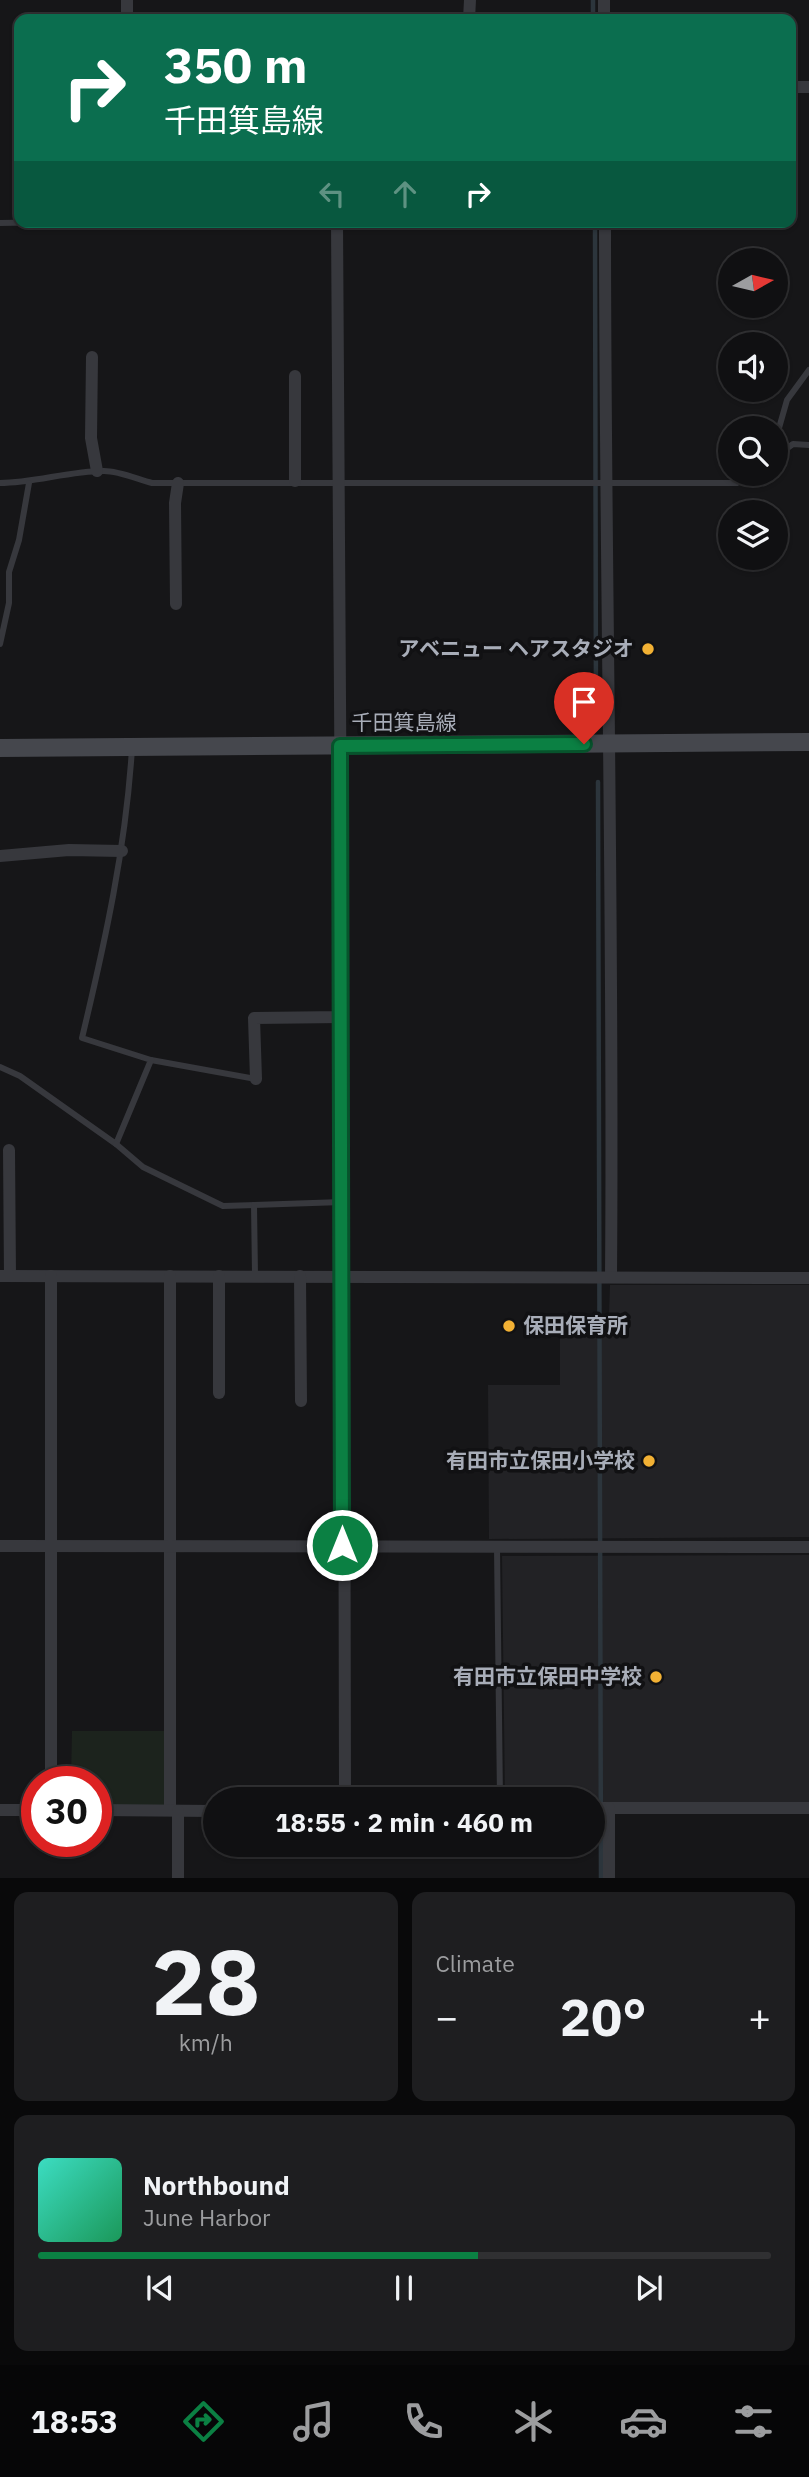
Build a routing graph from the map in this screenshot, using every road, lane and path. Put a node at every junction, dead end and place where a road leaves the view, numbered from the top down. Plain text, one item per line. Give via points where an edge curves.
1 (337, 228) edge
2 (605, 228) edge
3 (92, 357) dead end
4 (809, 370) edge
5 (295, 376) dead end
6 (782, 416) edge
7 (809, 445) edge
8 (788, 448) edge
9 (97, 471) junction
10 (295, 481) junction
11 (341, 481) junction
12 (605, 482) junction
13 (0, 483) edge
14 (29, 483) junction
15 (178, 483) junction
16 (718, 483) edge
17 (176, 604) dead end
18 (0, 645) edge
19 (809, 742) edge
20 (611, 744) junction
21 (340, 746) junction
22 (0, 748) edge
23 (132, 748) junction
24 (122, 851) junction
25 (0, 856) edge
26 (342, 1017) junction
27 (151, 1060) junction
28 (0, 1067) edge
29 (256, 1079) joint
30 (116, 1144) junction
31 (9, 1150) dead end
32 (342, 1202) junction
33 (254, 1205) junction
34 (255, 1275) junction
35 (5, 1276) edge
36 (51, 1276) junction
37 (170, 1276) junction
38 (219, 1276) junction
39 (300, 1276) junction
40 (344, 1276) junction
41 (611, 1276) junction
42 (809, 1278) edge
43 (219, 1393) dead end
44 (301, 1401) dead end
45 (342, 1545) junction
46 (0, 1546) edge
47 (52, 1546) junction
48 (172, 1546) junction
49 (498, 1546) junction
50 (809, 1547) edge
51 (51, 1766) edge
52 (345, 1787) edge
53 (500, 1787) edge
54 (605, 1808) edge
55 (609, 1808) junction
56 (809, 1808) edge
57 (21, 1810) edge
58 (112, 1810) edge
59 (0, 1811) edge
60 (174, 1811) junction
61 (203, 1811) edge
62 (178, 1878) edge
63 (609, 1878) edge

1 - 11 street
2 - 12 street
3 - 9 street via 91,438
4 - 6 lane via 787,400
5 - 10 street
7 - 8 lane
9 - 14 lane via 49,475
9 - 15 lane via 152,483
10 - 11 lane
10 - 15 lane
11 - 12 lane
11 - 21 street
12 - 16 lane
12 - 20 street
13 - 14 lane
14 - 18 lane via 9,572 9,603
15 - 17 street
19 - 20 main road, 千田箕島線
20 - 21 main road, 千田箕島線
20 - 41 street
21 - 23 main road, 千田箕島線
21 - 26 street
22 - 23 main road, 千田箕島線
23 - 24 lane
24 - 25 street
24 - 27 lane via 82,1038
26 - 29 street via 254,1018
26 - 32 lane
27 - 29 lane
27 - 30 lane
28 - 30 lane via 20,1076
30 - 33 lane via 143,1167 216,1204
31 - 35 street
32 - 33 lane
32 - 40 lane
33 - 34 lane
34 - 38 street
34 - 39 street
35 - 36 street
36 - 37 street
36 - 47 street
37 - 38 street
37 - 48 street
38 - 43 street
39 - 40 street
39 - 44 street
40 - 41 street
40 - 45 street
41 - 42 street
45 - 48 street
45 - 49 street
45 - 52 street
46 - 47 street
47 - 48 street
47 - 51 street
48 - 60 street
49 - 50 street
49 - 53 lane
54 - 55 street
55 - 56 street
55 - 63 street
57 - 59 street
58 - 60 street
60 - 61 street
60 - 62 street

